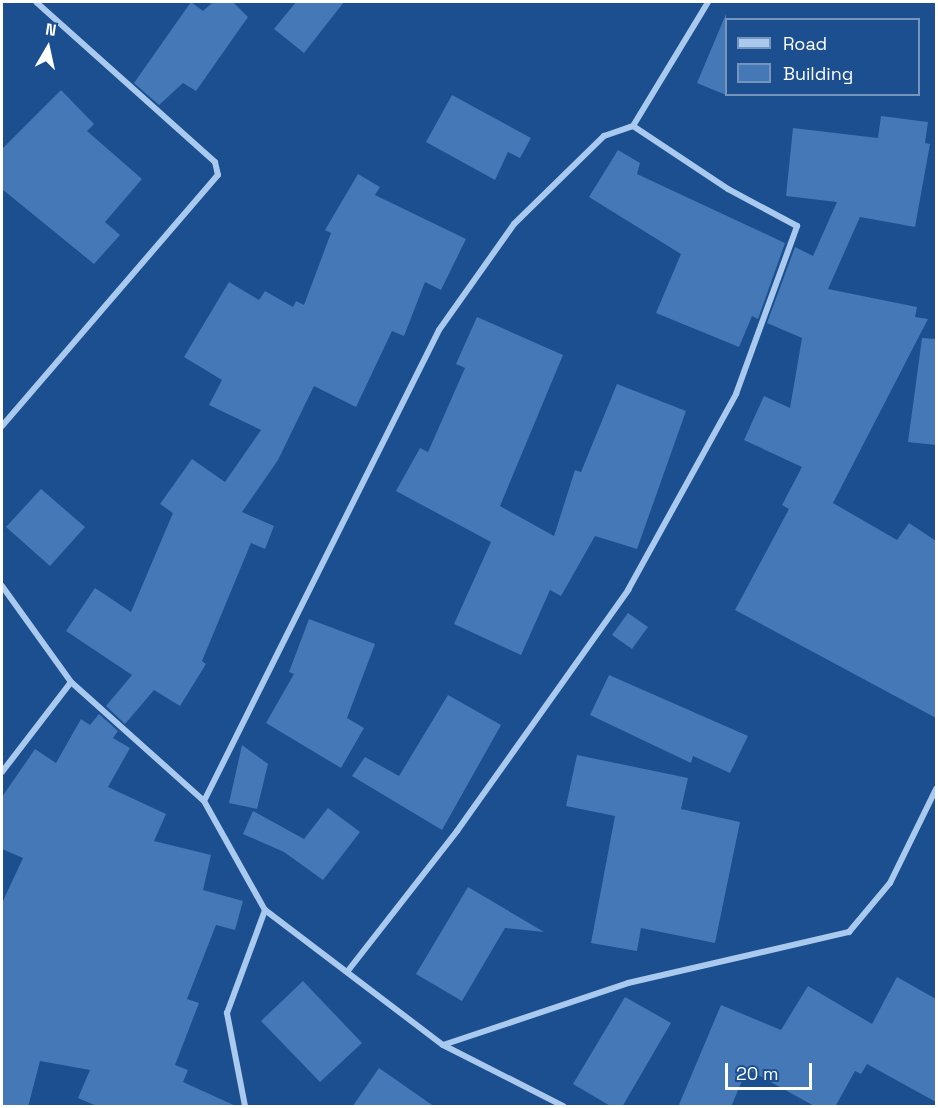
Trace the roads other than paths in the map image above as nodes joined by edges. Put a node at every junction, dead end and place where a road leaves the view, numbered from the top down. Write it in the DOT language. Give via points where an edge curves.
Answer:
graph roads {
  1 [pos="36,2"];
  2 [pos="708,2"];
  3 [pos="633,126"];
  4 [pos="2,426"];
  5 [pos="2,586"];
  6 [pos="71,682"];
  7 [pos="2,772"];
  8 [pos="936,789"];
  9 [pos="204,801"];
  10 [pos="265,910"];
  11 [pos="347,972"];
  12 [pos="443,1045"];
  13 [pos="244,1107"];
  14 [pos="563,1107"];
  1 -- 4 [label="street" via="215,162 218,175"];
  2 -- 3 [label="street"];
  3 -- 9 [label="street" via="604,136 514,224 439,330"];
  3 -- 11 [label="street" via="728,189 797,226 736,394 628,590 457,831"];
  5 -- 6 [label="street"];
  6 -- 7 [label="street"];
  6 -- 9 [label="street"];
  8 -- 12 [label="street" via="890,883 849,932 628,983"];
  9 -- 10 [label="street"];
  10 -- 11 [label="street"];
  10 -- 13 [label="street" via="227,1013"];
  11 -- 12 [label="street"];
  12 -- 14 [label="street"];
}
